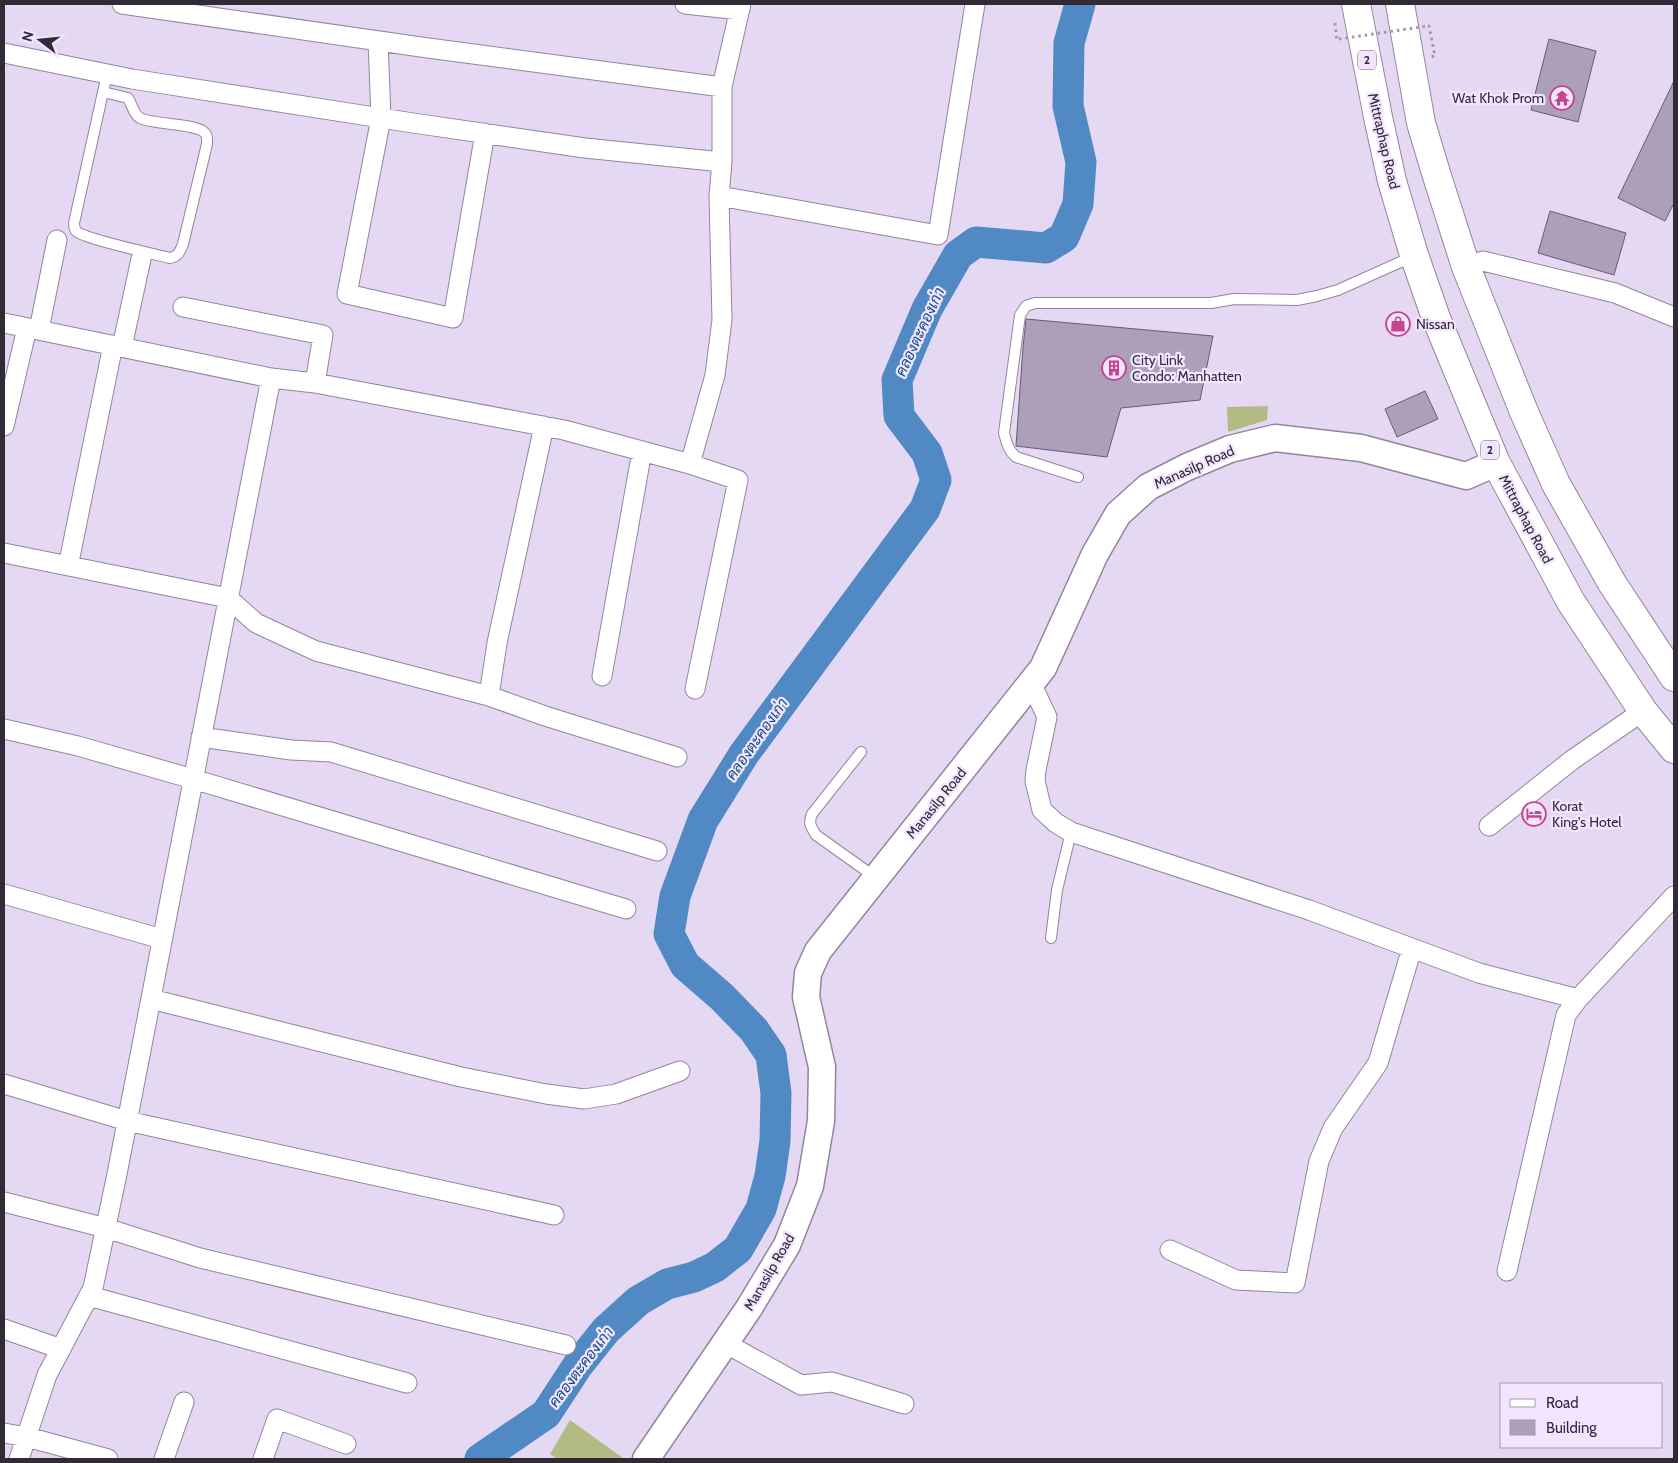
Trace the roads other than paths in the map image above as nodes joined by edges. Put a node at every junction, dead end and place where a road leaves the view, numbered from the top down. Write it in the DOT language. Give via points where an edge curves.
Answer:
graph roads {
  1 [pos="122,4"];
  2 [pos="685,4"];
  3 [pos="975,4"];
  4 [pos="1356,4"];
  5 [pos="1400,4"];
  6 [pos="740,7"];
  7 [pos="189,9"];
  8 [pos="378,41"];
  9 [pos="4,53"];
  10 [pos="105,83"];
  11 [pos="722,87"];
  12 [pos="381,118"];
  13 [pos="485,134"];
  14 [pos="722,162"];
  15 [pos="719,196"];
  16 [pos="57,240"];
  17 [pos="1414,255"];
  18 [pos="140,259"];
  19 [pos="1466,266"];
  20 [pos="183,306"];
  21 [pos="1674,317"];
  22 [pos="4,322"];
  23 [pos="33,329"];
  24 [pos="118,346"];
  25 [pos="271,378"];
  26 [pos="315,383"];
  27 [pos="4,426"];
  28 [pos="544,426"];
  29 [pos="642,451"];
  30 [pos="1496,463"];
  31 [pos="690,464"];
  32 [pos="1078,477"];
  33 [pos="4,553"];
  34 [pos="70,557"];
  35 [pos="228,598"];
  36 [pos="602,676"];
  37 [pos="1674,677"];
  38 [pos="1031,683"];
  39 [pos="695,689"];
  40 [pos="489,696"];
  41 [pos="1643,710"];
  42 [pos="4,729"];
  43 [pos="201,737"];
  44 [pos="1674,749"];
  45 [pos="861,752"];
  46 [pos="677,757"];
  47 [pos="193,779"];
  48 [pos="1490,826"];
  49 [pos="1071,832"];
  50 [pos="657,851"];
  51 [pos="876,877"];
  52 [pos="4,894"];
  53 [pos="1674,896"];
  54 [pos="626,909"];
  55 [pos="1051,938"];
  56 [pos="162,939"];
  57 [pos="1412,948"];
  58 [pos="1578,998"];
  59 [pos="151,999"];
  60 [pos="680,1071"];
  61 [pos="4,1084"];
  62 [pos="127,1121"];
  63 [pos="4,1202"];
  64 [pos="554,1215"];
  65 [pos="106,1228"];
  66 [pos="1170,1250"];
  67 [pos="1507,1271"];
  68 [pos="89,1296"];
  69 [pos="4,1329"];
  70 [pos="725,1343"];
  71 [pos="566,1345"];
  72 [pos="61,1349"];
  73 [pos="407,1382"];
  74 [pos="184,1402"];
  75 [pos="904,1404"];
  76 [pos="4,1433"];
  77 [pos="27,1437"];
  78 [pos="346,1444"];
  79 [pos="19,1459"];
  80 [pos="108,1459"];
  81 [pos="164,1459"];
  82 [pos="263,1459"];
  83 [pos="646,1459"];
  1 -- 7 [label="street"];
  2 -- 6 [label="street"];
  3 -- 15 [label="street" via="938,235"];
  4 -- 17 [label="highway, Mittraphap Road / 2" via="1392,181"];
  5 -- 19 [label="highway" via="1421,123"];
  6 -- 11 [label="street"];
  7 -- 8 [label="street"];
  8 -- 11 [label="street"];
  8 -- 12 [label="street"];
  9 -- 10 [label="street"];
  10 -- 10 [label="lane" via="128,98 141,119 189,127 206,135 207,144 183,244 180,254 175,257 95,238 74,228"];
  10 -- 12 [label="street"];
  11 -- 14 [label="street"];
  12 -- 13 [label="street"];
  12 -- 13 [label="street" via="347,294 452,318"];
  13 -- 14 [label="street"];
  14 -- 15 [label="street"];
  15 -- 31 [label="street" via="722,320 715,375"];
  16 -- 23 [label="street"];
  17 -- 30 [label="highway, Mittraphap Road / 2" via="1436,318"];
  17 -- 32 [label="lane" via="1338,290 1297,300 1035,303 1026,306 1020,315 1004,433 1007,444 1016,457"];
  18 -- 24 [label="street"];
  19 -- 21 [label="street" via="1483,261 1493,263 1615,293"];
  19 -- 37 [label="highway" via="1556,484 1612,583"];
  20 -- 26 [label="street" via="323,335"];
  22 -- 23 [label="street"];
  23 -- 24 [label="street"];
  23 -- 27 [label="street"];
  24 -- 25 [label="street"];
  24 -- 34 [label="street"];
  25 -- 26 [label="street"];
  25 -- 35 [label="street"];
  26 -- 28 [label="street"];
  28 -- 29 [label="street"];
  28 -- 40 [label="street"];
  29 -- 31 [label="street"];
  29 -- 36 [label="street"];
  30 -- 38 [label="street, Manasilp Road" via="1466,476 1361,448 1275,438 1230,449 1187,467 1148,487 1118,514 1094,554 1043,668"];
  30 -- 41 [label="highway, Mittraphap Road / 2" via="1571,602"];
  31 -- 39 [label="street" via="738,480"];
  33 -- 35 [label="street"];
  35 -- 40 [label="street" via="256,624 316,651"];
  35 -- 43 [label="street"];
  38 -- 49 [label="street" via="1047,717 1035,781 1042,810"];
  38 -- 51 [label="street, Manasilp Road"];
  40 -- 46 [label="street"];
  41 -- 44 [label="highway, Mittraphap Road / 2"];
  41 -- 48 [label="street" via="1572,760"];
  42 -- 47 [label="street"];
  43 -- 47 [label="street"];
  43 -- 50 [label="street" via="291,750 331,752"];
  45 -- 51 [label="lane" via="812,814 810,827"];
  47 -- 54 [label="street"];
  47 -- 56 [label="street"];
  49 -- 55 [label="lane" via="1057,890"];
  49 -- 57 [label="street" via="1309,910"];
  51 -- 70 [label="street, Manasilp Road" via="818,951 808,974 806,996 822,1067 821,1121 810,1186 787,1245"];
  52 -- 56 [label="street"];
  53 -- 58 [label="street"];
  56 -- 59 [label="street"];
  57 -- 58 [label="street" via="1479,972"];
  57 -- 66 [label="street" via="1378,1063 1333,1128 1319,1161 1295,1283 1236,1280"];
  58 -- 67 [label="street" via="1566,1015"];
  59 -- 60 [label="street" via="461,1077 546,1094 584,1099 616,1094"];
  59 -- 62 [label="street"];
  61 -- 62 [label="street"];
  62 -- 64 [label="street"];
  62 -- 65 [label="street"];
  63 -- 65 [label="street"];
  65 -- 68 [label="street"];
  65 -- 71 [label="street" via="200,1258"];
  68 -- 72 [label="street"];
  68 -- 73 [label="street"];
  69 -- 72 [label="street"];
  70 -- 75 [label="street" via="801,1385 832,1382"];
  70 -- 83 [label="street, Manasilp Road"];
  72 -- 77 [label="street" via="47,1375"];
  74 -- 81 [label="street"];
  76 -- 77 [label="street"];
  77 -- 79 [label="street"];
  77 -- 80 [label="street"];
  78 -- 82 [label="street" via="278,1419"];
}
